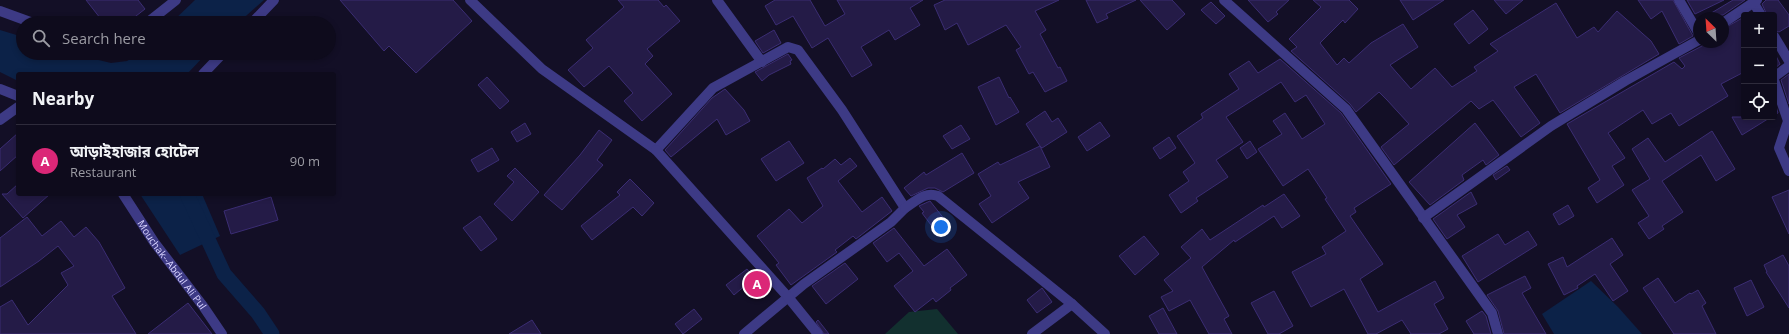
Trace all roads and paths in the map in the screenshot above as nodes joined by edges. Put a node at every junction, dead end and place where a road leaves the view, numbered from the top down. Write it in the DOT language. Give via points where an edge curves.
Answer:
graph roads {
  1 [pos="176,0"];
  2 [pos="274,0"];
  3 [pos="470,0"];
  4 [pos="717,0"];
  5 [pos="1224,0"];
  6 [pos="1679,0"];
  7 [pos="1755,1"];
  8 [pos="0,11"];
  9 [pos="1760,12"];
  10 [pos="156,16"];
  11 [pos="259,16"];
  12 [pos="16,17"];
  13 [pos="1729,19"];
  14 [pos="1693,24"];
  15 [pos="1777,41"];
  16 [pos="1693,43"];
  17 [pos="216,60"];
  18 [pos="1789,61"];
  19 [pos="762,62"];
  20 [pos="1789,66"];
  21 [pos="205,72"];
  22 [pos="1777,75"];
  23 [pos="1775,84"];
  24 [pos="0,90"];
  25 [pos="16,95"];
  26 [pos="16,108"];
  27 [pos="0,120"];
  28 [pos="656,150"];
  29 [pos="1789,171"];
  30 [pos="124,196"];
  31 [pos="905,208"];
  32 [pos="1423,218"];
  33 [pos="788,297"];
  34 [pos="1072,304"];
  35 [pos="222,334"];
  36 [pos="744,334"];
  37 [pos="818,334"];
  38 [pos="1032,334"];
  39 [pos="1105,334"];
  40 [pos="1498,334"];
  1 -- 10 [label="street"];
  2 -- 11 [label="street"];
  3 -- 28 [label="street" via="542,69"];
  4 -- 19 [label="street"];
  5 -- 32 [label="street" via="1346,109"];
  6 -- 14 [label="street"];
  7 -- 9 [label="street"];
  7 -- 13 [label="street"];
  8 -- 12 [label="street"];
  15 -- 18 [label="street"];
  16 -- 32 [label="street" via="1551,126"];
  17 -- 21 [label="street"];
  19 -- 28 [label="street" via="712,88"];
  19 -- 31 [label="street" via="788,47 798,50 842,110"];
  20 -- 22 [label="street"];
  23 -- 29 [label="street" via="1788,121 1779,148"];
  24 -- 25 [label="street"];
  26 -- 27 [label="street"];
  28 -- 33 [label="street"];
  30 -- 35 [label="street, Mouchak--Abdul Ali Pul" via="154,242"];
  31 -- 33 [label="street" via="891,222"];
  31 -- 34 [label="street" via="925,195 931,193 938,196"];
  32 -- 40 [label="street" via="1492,314"];
  33 -- 36 [label="street"];
  33 -- 37 [label="street"];
  34 -- 38 [label="street"];
  34 -- 39 [label="street"];
}
